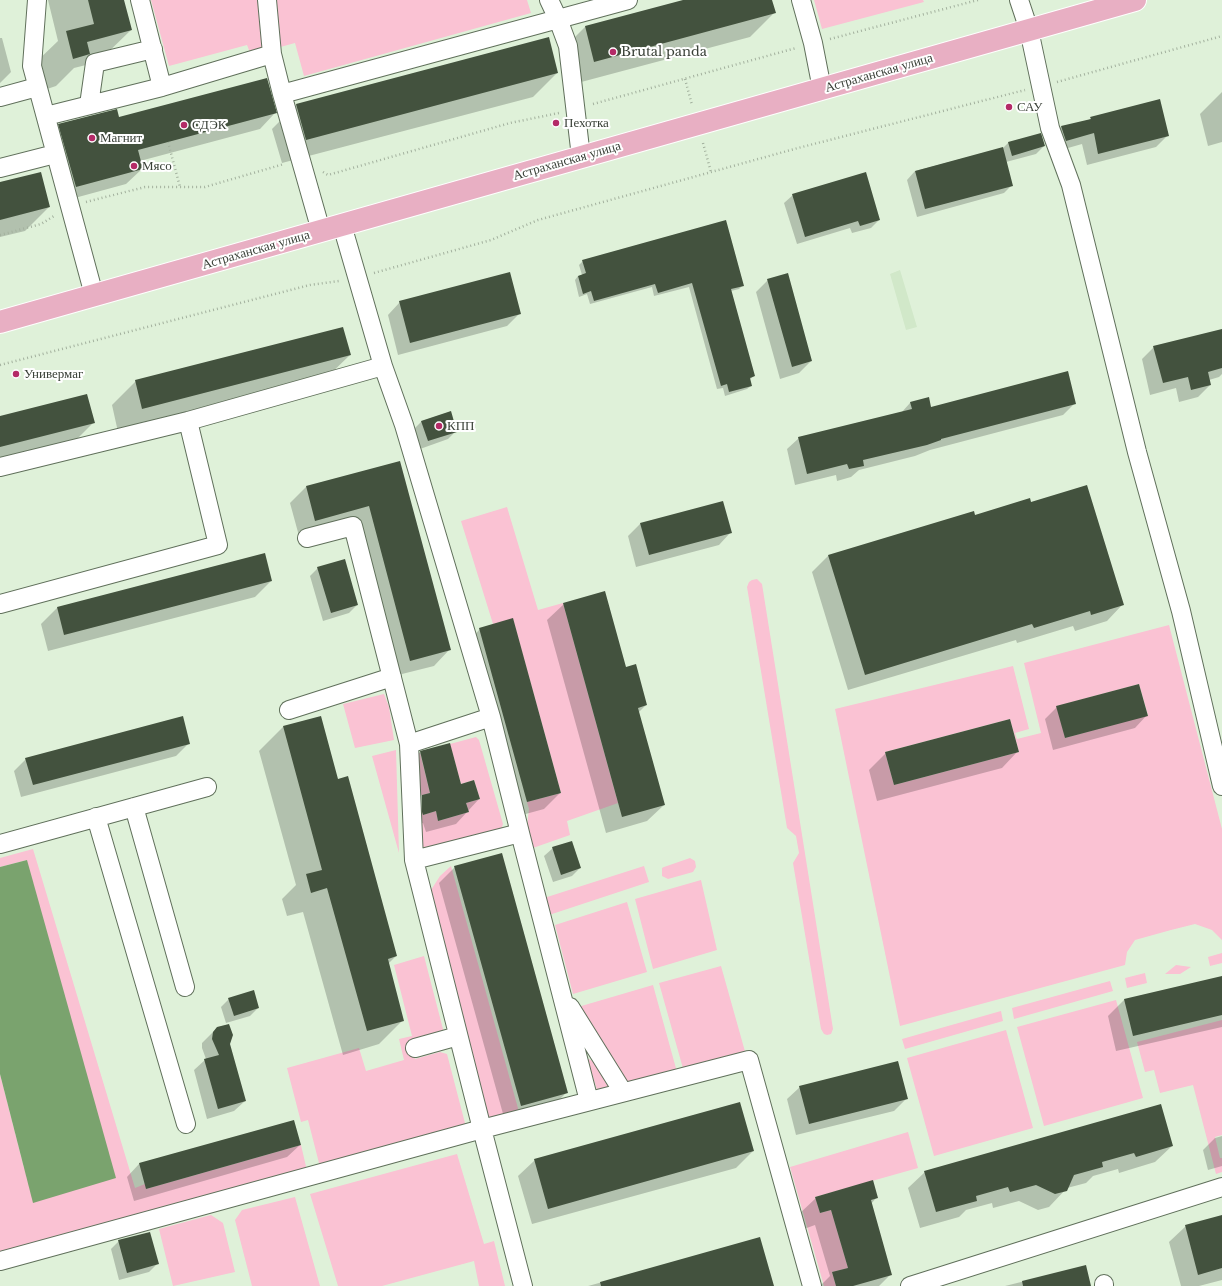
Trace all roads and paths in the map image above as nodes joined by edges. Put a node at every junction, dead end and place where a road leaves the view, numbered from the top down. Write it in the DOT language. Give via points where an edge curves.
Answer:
graph roads {
  1 [pos="37,0"];
  2 [pos="140,0"];
  3 [pos="267,0"];
  4 [pos="549,0"];
  5 [pos="628,0"];
  6 [pos="801,0"];
  7 [pos="978,0"];
  8 [pos="1019,0"];
  9 [pos="1135,0"];
  10 [pos="558,19"];
  11 [pos="1029,30"];
  12 [pos="1222,36"];
  13 [pos="813,43"];
  14 [pos="153,49"];
  15 [pos="272,54"];
  16 [pos="1042,86"];
  17 [pos="37,87"];
  18 [pos="162,87"];
  19 [pos="822,89"];
  20 [pos="282,94"];
  21 [pos="0,97"];
  22 [pos="89,105"];
  23 [pos="575,109"];
  24 [pos="46,116"];
  25 [pos="168,142"];
  26 [pos="55,154"];
  27 [pos="581,157"];
  28 [pos="301,159"];
  29 [pos="0,168"];
  30 [pos="180,187"];
  31 [pos="70,207"];
  32 [pos="342,225"];
  33 [pos="321,231"];
  34 [pos="0,235"];
  35 [pos="357,278"];
  36 [pos="94,296"];
  37 [pos="0,322"];
  38 [pos="0,365"];
  39 [pos="383,366"];
  40 [pos="188,421"];
  41 [pos="0,467"];
  42 [pos="307,538"];
  43 [pos="0,604"];
  44 [pos="392,677"];
  45 [pos="289,710"];
  46 [pos="491,716"];
  47 [pos="410,744"];
  48 [pos="207,786"];
  49 [pos="1222,786"];
  50 [pos="134,807"];
  51 [pos="96,817"];
  52 [pos="520,832"];
  53 [pos="0,844"];
  54 [pos="414,860"];
  55 [pos="185,987"];
  56 [pos="561,993"];
  57 [pos="458,1036"];
  58 [pos="415,1048"];
  59 [pos="623,1092"];
  60 [pos="589,1101"];
  61 [pos="186,1124"];
  62 [pos="482,1129"];
  63 [pos="1222,1187"];
  64 [pos="0,1261"];
  65 [pos="523,1286"];
  66 [pos="812,1286"];
  67 [pos="910,1286"];
  1 -- 17 [label="lane" via="32,66"];
  2 -- 14 [label="lane"];
  3 -- 15 [label="lane"];
  4 -- 10 [label="lane"];
  5 -- 10 [label="lane"];
  6 -- 13 [label="lane"];
  7 -- 13 [label="path"];
  8 -- 11 [label="lane"];
  9 -- 11 [label="main road, Астраханская улица"];
  10 -- 20 [label="lane"];
  10 -- 23 [label="lane" via="568,46"];
  11 -- 16 [label="lane"];
  11 -- 19 [label="main road, Астраханская улица"];
  12 -- 16 [label="path"];
  13 -- 19 [label="lane"];
  13 -- 23 [label="path"];
  14 -- 18 [label="lane"];
  14 -- 22 [label="lane" via="95,63"];
  15 -- 18 [label="lane"];
  15 -- 20 [label="lane"];
  16 -- 35 [label="path" via="798,148 538,220 491,240"];
  16 -- 49 [label="lane" via="1050,128 1071,185 1137,452 1181,611"];
  17 -- 21 [label="lane"];
  17 -- 24 [label="lane"];
  18 -- 22 [label="lane"];
  19 -- 27 [label="main road, Астраханская улица"];
  20 -- 28 [label="lane"];
  22 -- 24 [label="lane"];
  23 -- 27 [label="lane"];
  23 -- 28 [label="path" via="510,123 328,175"];
  24 -- 26 [label="lane"];
  25 -- 30 [label="path"];
  26 -- 29 [label="lane"];
  26 -- 31 [label="lane"];
  27 -- 32 [label="main road, Астраханская улица"];
  28 -- 30 [label="path" via="205,187"];
  28 -- 33 [label="lane"];
  30 -- 31 [label="path" via="145,187"];
  31 -- 34 [label="path" via="41,224"];
  31 -- 36 [label="lane"];
  32 -- 33 [label="main road, Астраханская улица"];
  32 -- 35 [label="lane"];
  33 -- 36 [label="main road, Астраханская улица"];
  35 -- 38 [label="path" via="310,285"];
  35 -- 39 [label="lane"];
  36 -- 37 [label="main road, Астраханская улица"];
  39 -- 40 [label="lane"];
  39 -- 46 [label="lane" via="404,425"];
  40 -- 41 [label="lane"];
  40 -- 43 [label="lane" via="218,546"];
  42 -- 44 [label="lane" via="353,526"];
  44 -- 45 [label="lane"];
  44 -- 47 [label="lane"];
  46 -- 47 [label="lane"];
  46 -- 52 [label="lane"];
  47 -- 54 [label="lane"];
  48 -- 50 [label="lane"];
  50 -- 51 [label="lane"];
  50 -- 55 [label="lane"];
  51 -- 53 [label="lane"];
  51 -- 61 [label="lane"];
  52 -- 54 [label="lane"];
  52 -- 56 [label="lane"];
  54 -- 57 [label="lane"];
  56 -- 59 [label="lane"];
  56 -- 60 [label="lane"];
  57 -- 58 [label="lane"];
  57 -- 62 [label="lane"];
  59 -- 60 [label="lane"];
  59 -- 66 [label="lane" via="749,1060"];
  60 -- 62 [label="lane"];
  62 -- 64 [label="lane"];
  62 -- 65 [label="lane"];
  63 -- 67 [label="lane"];
}
